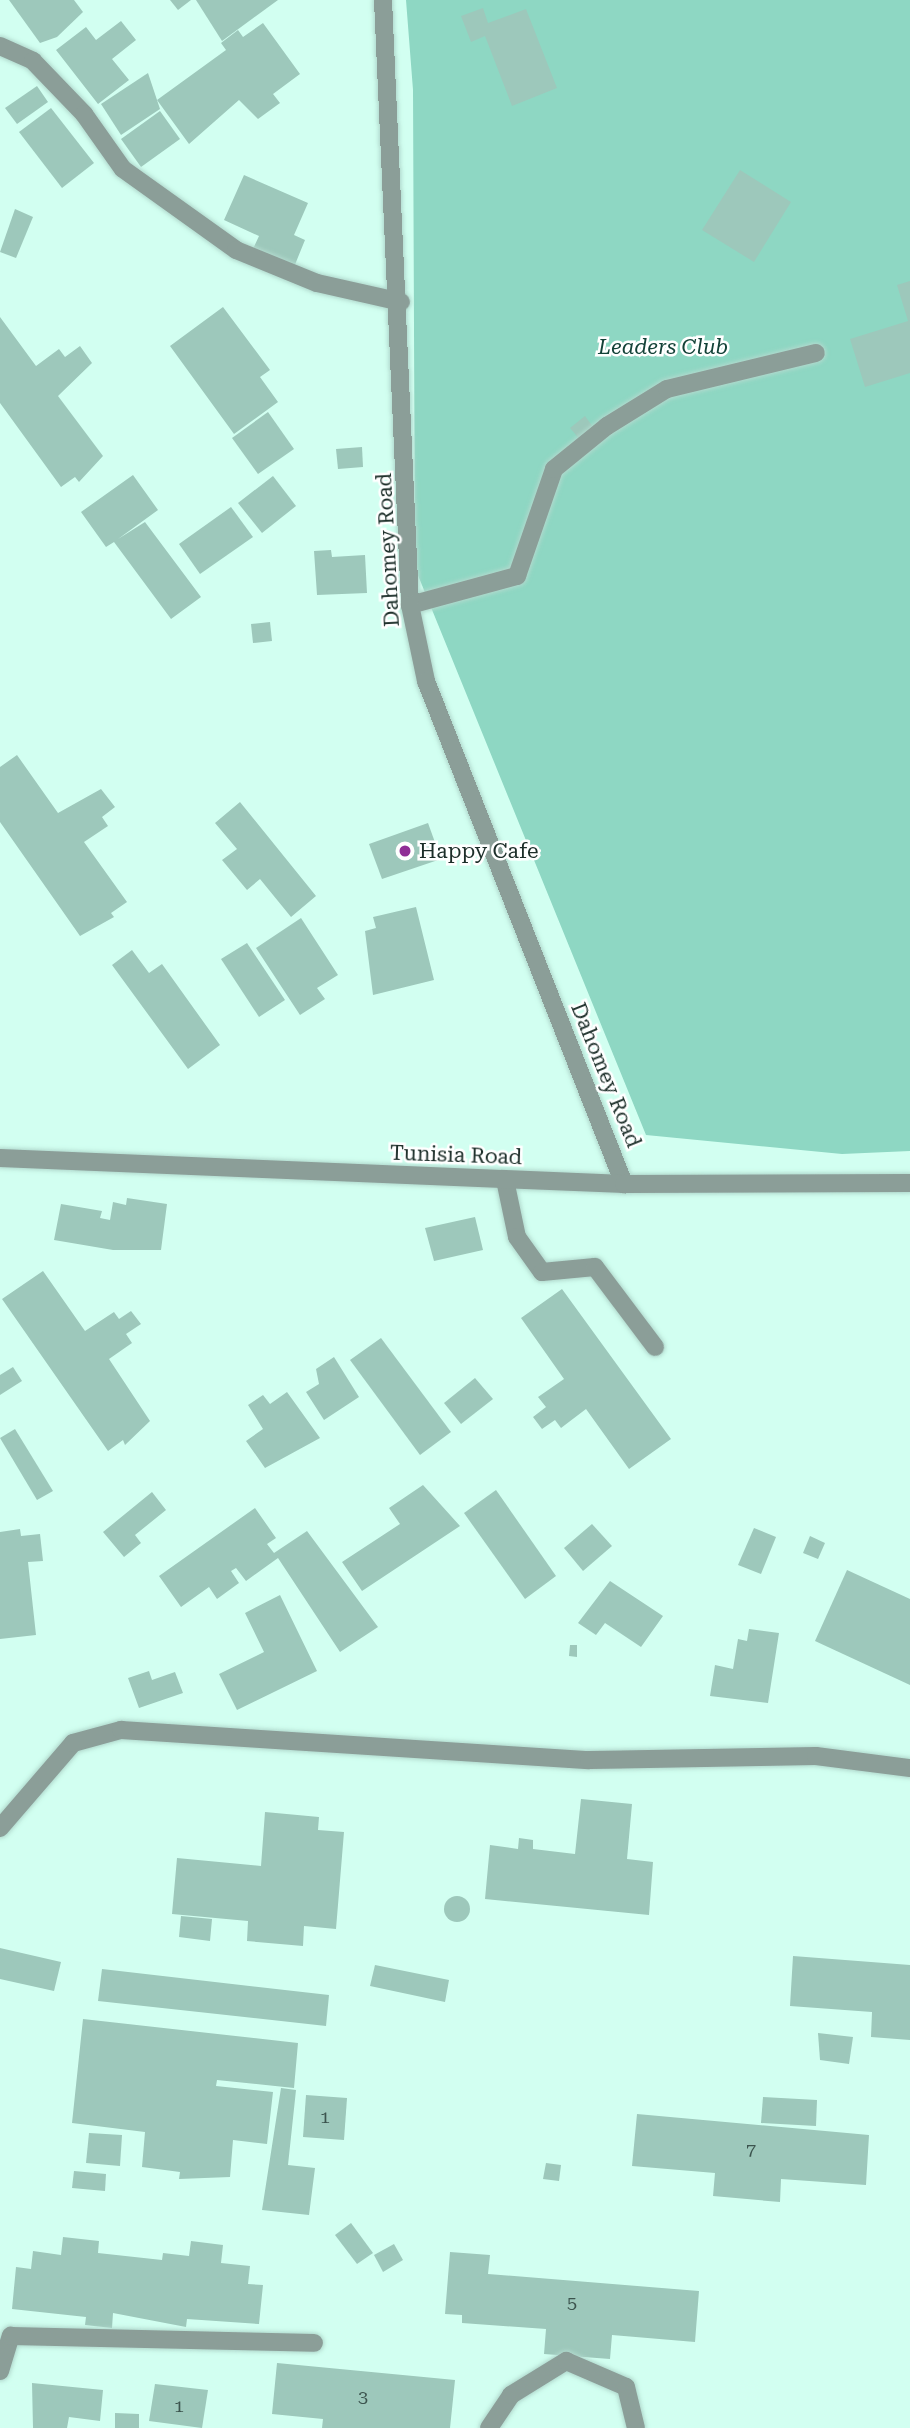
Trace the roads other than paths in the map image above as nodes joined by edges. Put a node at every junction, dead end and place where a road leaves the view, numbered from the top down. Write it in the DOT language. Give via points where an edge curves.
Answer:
graph roads {
  1 [pos="383,0"];
  2 [pos="0,46"];
  3 [pos="401,302"];
  4 [pos="816,353"];
  5 [pos="410,605"];
  6 [pos="0,1158"];
  7 [pos="505,1180"];
  8 [pos="910,1183"];
  9 [pos="624,1184"];
  10 [pos="655,1348"];
  11 [pos="910,1768"];
  12 [pos="0,1828"];
  13 [pos="314,2343"];
  14 [pos="0,2371"];
  15 [pos="489,2428"];
  16 [pos="636,2428"];
  1 -- 3 [label="street, Dahomey Road"];
  2 -- 3 [label="street" via="33,61 84,114 123,169 236,250 317,283"];
  3 -- 5 [label="street, Dahomey Road"];
  4 -- 5 [label="street" via="667,389 607,426 554,469 517,576"];
  5 -- 9 [label="street, Dahomey Road" via="426,681"];
  6 -- 7 [label="street, Tunisia Road"];
  7 -- 9 [label="street, Tunisia Road"];
  7 -- 10 [label="street" via="517,1237 542,1272 595,1267"];
  8 -- 9 [label="street, Tunisia Road"];
  11 -- 12 [label="street" via="816,1756 589,1760 121,1730 97,1733 64,1751"];
  13 -- 14 [label="street" via="11,2336"];
  15 -- 16 [label="street" via="511,2395 566,2361 626,2387"];
}
